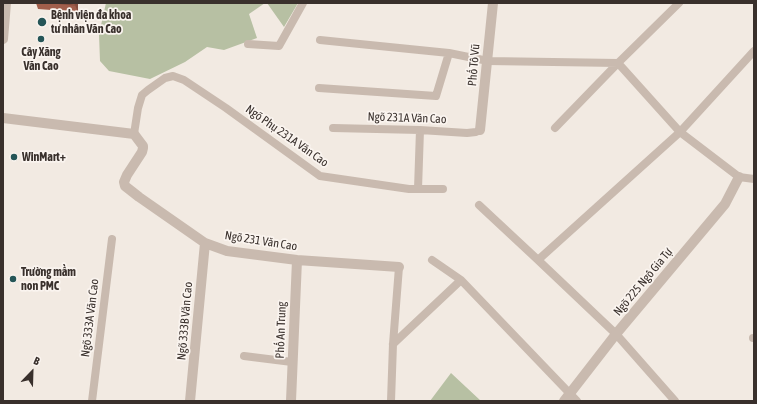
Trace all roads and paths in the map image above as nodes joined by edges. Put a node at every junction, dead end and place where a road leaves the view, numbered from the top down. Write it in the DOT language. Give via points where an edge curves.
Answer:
graph roads {
  1 [pos="6,3"];
  2 [pos="303,3"];
  3 [pos="493,3"];
  4 [pos="679,3"];
  5 [pos="3,40"];
  6 [pos="320,40"];
  7 [pos="248,44"];
  8 [pos="754,51"];
  9 [pos="449,54"];
  10 [pos="488,61"];
  11 [pos="618,62"];
  12 [pos="320,88"];
  13 [pos="3,118"];
  14 [pos="333,128"];
  15 [pos="555,128"];
  16 [pos="420,130"];
  17 [pos="480,130"];
  18 [pos="680,132"];
  19 [pos="134,134"];
  20 [pos="739,177"];
  21 [pos="754,179"];
  22 [pos="418,189"];
  23 [pos="443,189"];
  24 [pos="479,205"];
  25 [pos="112,239"];
  26 [pos="205,243"];
  27 [pos="297,260"];
  28 [pos="432,260"];
  29 [pos="538,260"];
  30 [pos="399,267"];
  31 [pos="461,280"];
  32 [pos="616,334"];
  33 [pos="393,344"];
  34 [pos="244,356"];
  35 [pos="292,362"];
  36 [pos="567,397"];
  37 [pos="92,401"];
  38 [pos="190,401"];
  39 [pos="290,401"];
  40 [pos="391,401"];
  41 [pos="577,401"];
  42 [pos="675,401"];
  1 -- 5 [label="street"];
  2 -- 7 [label="lane" via="279,46"];
  3 -- 10 [label="street, Phố Tô Vũ"];
  4 -- 11 [label="lane"];
  6 -- 9 [label="lane"];
  8 -- 18 [label="lane"];
  9 -- 10 [label="lane"];
  9 -- 12 [label="lane" via="436,96"];
  10 -- 11 [label="lane"];
  10 -- 17 [label="street, Phố Tô Vũ"];
  11 -- 15 [label="lane"];
  11 -- 18 [label="lane"];
  13 -- 19 [label="street"];
  14 -- 16 [label="lane, Ngõ 231A Văn Cao"];
  16 -- 17 [label="lane, Ngõ 231A Văn Cao" via="467,133"];
  16 -- 22 [label="lane"];
  18 -- 20 [label="lane"];
  18 -- 29 [label="lane"];
  19 -- 22 [label="lane, Ngõ Phụ 231A Văn Cao" via="142,96 171,76 184,80 226,108 320,176"];
  19 -- 26 [label="street, Ngõ 231 Văn Cao" via="143,148 127,175 125,186"];
  20 -- 21 [label="lane"];
  20 -- 32 [label="street, Ngõ 225 Ngô Gia Tự" via="725,204"];
  22 -- 23 [label="lane, Ngõ Phụ 231A Văn Cao"];
  24 -- 29 [label="lane"];
  25 -- 37 [label="lane, Ngõ 333A Văn Cao"];
  26 -- 27 [label="street, Ngõ 231 Văn Cao" via="227,251"];
  26 -- 38 [label="street, Ngõ 333B Văn Cao"];
  27 -- 30 [label="street, Ngõ 231 Văn Cao"];
  27 -- 35 [label="street, Phố An Trung"];
  28 -- 31 [label="lane"];
  29 -- 32 [label="lane"];
  30 -- 33 [label="lane"];
  31 -- 33 [label="lane"];
  31 -- 36 [label="lane"];
  32 -- 36 [label="street, Ngõ 225 Ngô Gia Tự"];
  32 -- 42 [label="lane"];
  33 -- 40 [label="lane"];
  34 -- 35 [label="lane"];
  35 -- 39 [label="street, Phố An Trung"];
  36 -- 41 [label="lane"];
}
